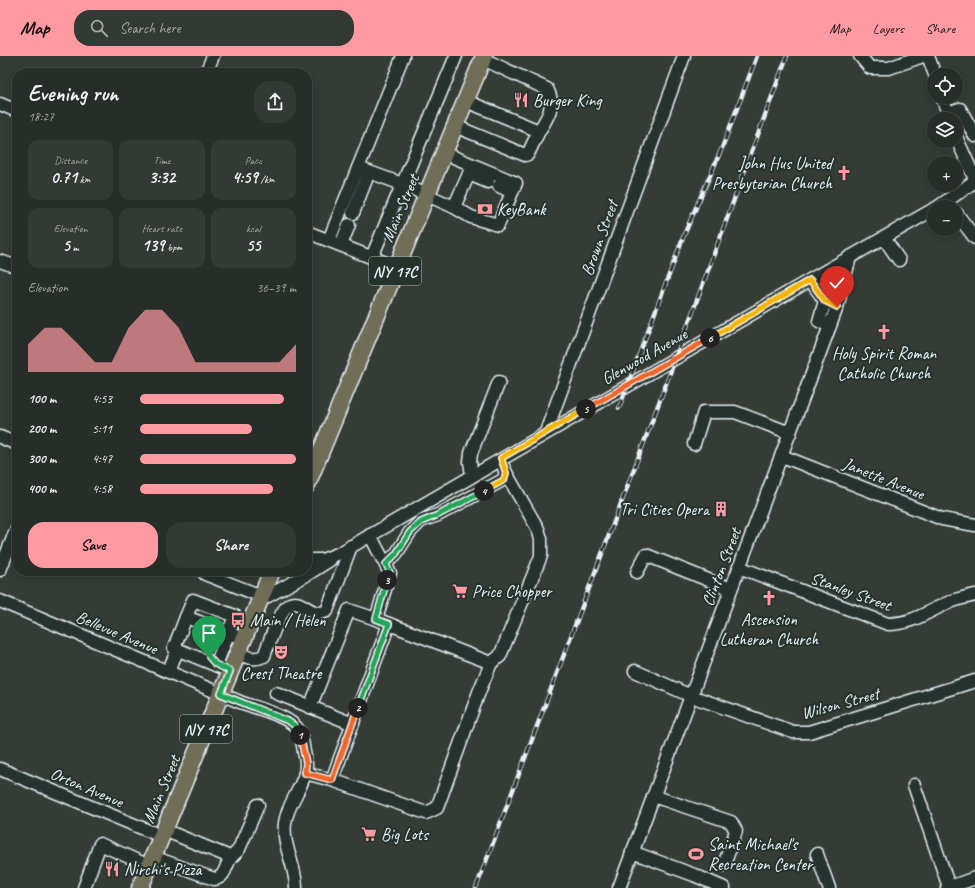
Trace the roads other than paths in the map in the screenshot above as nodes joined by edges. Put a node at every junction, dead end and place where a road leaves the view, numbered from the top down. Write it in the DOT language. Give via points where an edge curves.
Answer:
graph roads {
  1 [pos="213,56"];
  2 [pos="403,56"];
  3 [pos="456,56"];
  4 [pos="684,56"];
  5 [pos="860,56"];
  6 [pos="923,56"];
  7 [pos="928,56"];
  8 [pos="483,58"];
  9 [pos="208,68"];
  10 [pos="932,68"];
  11 [pos="466,101"];
  12 [pos="0,104"];
  13 [pos="12,109"];
  14 [pos="963,114"];
  15 [pos="455,126"];
  16 [pos="539,131"];
  17 [pos="975,136"];
  18 [pos="963,143"];
  19 [pos="975,144"];
  20 [pos="961,148"];
  21 [pos="444,153"];
  22 [pos="471,169"];
  23 [pos="364,170"];
  24 [pos="975,180"];
  25 [pos="402,184"];
  26 [pos="512,192"];
  27 [pos="426,196"];
  28 [pos="951,200"];
  29 [pos="454,207"];
  30 [pos="353,213"];
  31 [pos="927,213"];
  32 [pos="963,222"];
  33 [pos="349,225"];
  34 [pos="312,234"];
  35 [pos="884,238"];
  36 [pos="975,238"];
  37 [pos="329,240"];
  38 [pos="341,245"];
  39 [pos="850,256"];
  40 [pos="372,257"];
  41 [pos="0,260"];
  42 [pos="899,260"];
  43 [pos="12,266"];
  44 [pos="396,267"];
  45 [pos="810,280"];
  46 [pos="825,301"];
  47 [pos="837,307"];
  48 [pos="830,326"];
  49 [pos="499,382"];
  50 [pos="546,432"];
  51 [pos="790,433"];
  52 [pos="0,437"];
  53 [pos="12,442"];
  54 [pos="694,444"];
  55 [pos="782,456"];
  56 [pos="501,458"];
  57 [pos="312,468"];
  58 [pos="506,473"];
  59 [pos="472,475"];
  60 [pos="975,525"];
  61 [pos="370,535"];
  62 [pos="12,540"];
  63 [pos="350,546"];
  64 [pos="340,553"];
  65 [pos="312,560"];
  66 [pos="386,564"];
  67 [pos="739,567"];
  68 [pos="0,570"];
  69 [pos="312,572"];
  70 [pos="637,572"];
  71 [pos="209,576"];
  72 [pos="270,576"];
  73 [pos="304,576"];
  74 [pos="731,589"];
  75 [pos="975,595"];
  76 [pos="260,599"];
  77 [pos="0,601"];
  78 [pos="188,618"];
  79 [pos="376,619"];
  80 [pos="389,624"];
  81 [pos="228,633"];
  82 [pos="241,646"];
  83 [pos="178,650"];
  84 [pos="491,662"];
  85 [pos="220,667"];
  86 [pos="635,671"];
  87 [pos="168,672"];
  88 [pos="975,681"];
  89 [pos="276,693"];
  90 [pos="221,694"];
  91 [pos="691,696"];
  92 [pos="310,707"];
  93 [pos="352,724"];
  94 [pos="0,769"];
  95 [pos="305,773"];
  96 [pos="332,780"];
  97 [pos="914,785"];
  98 [pos="654,796"];
  99 [pos="258,805"];
  100 [pos="163,833"];
  101 [pos="632,852"];
  102 [pos="817,854"];
  103 [pos="230,857"];
  104 [pos="151,861"];
  105 [pos="724,865"];
  106 [pos="975,878"];
  107 [pos="84,888"];
  108 [pos="140,888"];
  109 [pos="296,888"];
  110 [pos="619,888"];
  111 [pos="724,888"];
  112 [pos="829,888"];
  113 [pos="948,888"];
  1 -- 9 [label="street"];
  2 -- 23 [label="street"];
  3 -- 25 [label="street"];
  4 -- 50 [label="street, Brown Street"];
  5 -- 6 [label="street" via="870,68 889,68"];
  7 -- 10 [label="street"];
  8 -- 11 [label="main road, Main Street / NY 17C"];
  8 -- 16 [label="street" via="547,89 552,103"];
  11 -- 15 [label="main road, Main Street / NY 17C"];
  11 -- 16 [label="street"];
  12 -- 13 [label="street"];
  14 -- 17 [label="street"];
  15 -- 16 [label="street" via="524,155 528,154"];
  15 -- 21 [label="main road, Main Street / NY 17C"];
  18 -- 19 [label="street"];
  20 -- 24 [label="street"];
  21 -- 22 [label="street"];
  21 -- 27 [label="main road, Main Street / NY 17C"];
  22 -- 26 [label="street" via="493,184"];
  22 -- 26 [label="street" via="516,183"];
  22 -- 29 [label="street"];
  23 -- 25 [label="street"];
  23 -- 30 [label="street"];
  23 -- 37 [label="street"];
  24 -- 28 [label="street"];
  25 -- 27 [label="street"];
  25 -- 40 [label="street"];
  26 -- 29 [label="street" via="498,225 471,217"];
  27 -- 29 [label="street"];
  27 -- 44 [label="main road, Main Street / NY 17C"];
  31 -- 35 [label="street, Glenwood Avenue"];
  32 -- 36 [label="street"];
  33 -- 38 [label="street"];
  34 -- 37 [label="street"];
  35 -- 39 [label="street, Glenwood Avenue"];
  35 -- 42 [label="street"];
  37 -- 38 [label="street"];
  38 -- 40 [label="street"];
  39 -- 45 [label="street, Glenwood Avenue"];
  39 -- 47 [label="street, Clinton Street"];
  40 -- 44 [label="street"];
  41 -- 43 [label="street"];
  44 -- 57 [label="main road, Main Street / NY 17C"];
  45 -- 46 [label="street"];
  45 -- 50 [label="street, Glenwood Avenue"];
  46 -- 47 [label="street"];
  46 -- 48 [label="street" via="818,321"];
  47 -- 48 [label="street, Clinton Street"];
  48 -- 51 [label="street, Clinton Street"];
  49 -- 59 [label="street" via="471,453"];
  50 -- 56 [label="street, Glenwood Avenue"];
  51 -- 54 [label="street" via="735,412 704,412"];
  51 -- 55 [label="street, Clinton Street"];
  52 -- 53 [label="street"];
  55 -- 60 [label="street, Janette Avenue" via="942,519"];
  55 -- 67 [label="street, Clinton Street"];
  56 -- 58 [label="street"];
  56 -- 59 [label="street, Glenwood Avenue"];
  58 -- 66 [label="street" via="504,480 496,485 421,522 410,532"];
  58 -- 84 [label="street" via="538,528 541,556 500,656"];
  59 -- 61 [label="street, Glenwood Avenue"];
  61 -- 63 [label="street, Glenwood Avenue"];
  61 -- 66 [label="street"];
  62 -- 68 [label="street"];
  63 -- 64 [label="street, Glenwood Avenue"];
  63 -- 82 [label="street" via="327,611 317,614 296,603 290,603 279,619 264,656 253,659"];
  64 -- 65 [label="street, Glenwood Avenue" via="322,560"];
  64 -- 69 [label="street"];
  66 -- 79 [label="street" via="390,573"];
  67 -- 74 [label="street, Clinton Street"];
  67 -- 75 [label="street, Stanley Street" via="888,624 912,621 953,601"];
  70 -- 74 [label="street" via="646,555"];
  71 -- 76 [label="street"];
  72 -- 76 [label="main road, Main Street / NY 17C"];
  73 -- 76 [label="street"];
  74 -- 91 [label="street, Clinton Street"];
  76 -- 82 [label="main road, Main Street / NY 17C"];
  77 -- 87 [label="street, Bellevue Avenue"];
  78 -- 81 [label="street"];
  78 -- 81 [label="street" via="193,600 235,616"];
  78 -- 83 [label="street" via="174,648"];
  78 -- 85 [label="street" via="180,641 181,646 209,657"];
  79 -- 80 [label="street"];
  79 -- 92 [label="street" via="349,610"];
  80 -- 84 [label="street"];
  80 -- 93 [label="street"];
  81 -- 82 [label="street"];
  81 -- 85 [label="street"];
  82 -- 85 [label="main road, Main Street / NY 17C"];
  83 -- 85 [label="street"];
  83 -- 87 [label="street"];
  84 -- 96 [label="street" via="437,808 426,813"];
  85 -- 90 [label="main road, Main Street / NY 17C"];
  86 -- 91 [label="street, Wilson Street"];
  87 -- 90 [label="street, Bellevue Avenue"];
  88 -- 91 [label="street, Wilson Street" via="810,732 793,732"];
  89 -- 92 [label="street"];
  90 -- 95 [label="street, Bellevue Avenue" via="294,725 303,747"];
  90 -- 100 [label="main road, Main Street / NY 17C"];
  91 -- 98 [label="street, Clinton Street"];
  92 -- 93 [label="street"];
  93 -- 96 [label="street"];
  94 -- 100 [label="street, Orton Avenue"];
  95 -- 96 [label="street"];
  95 -- 109 [label="street" via="285,821 284,836 292,859"];
  97 -- 113 [label="street"];
  98 -- 101 [label="street, Clinton Street"];
  98 -- 105 [label="street" via="731,822 736,831"];
  99 -- 103 [label="street" via="239,849"];
  100 -- 103 [label="street, Orton Avenue"];
  100 -- 104 [label="main road, Main Street / NY 17C"];
  101 -- 110 [label="street, Clinton Street"];
  101 -- 111 [label="street"];
  102 -- 112 [label="street"];
  103 -- 104 [label="street" via="219,879"];
  104 -- 107 [label="street" via="100,844"];
  104 -- 108 [label="main road, Main Street / NY 17C"];
  106 -- 113 [label="street"];
}
